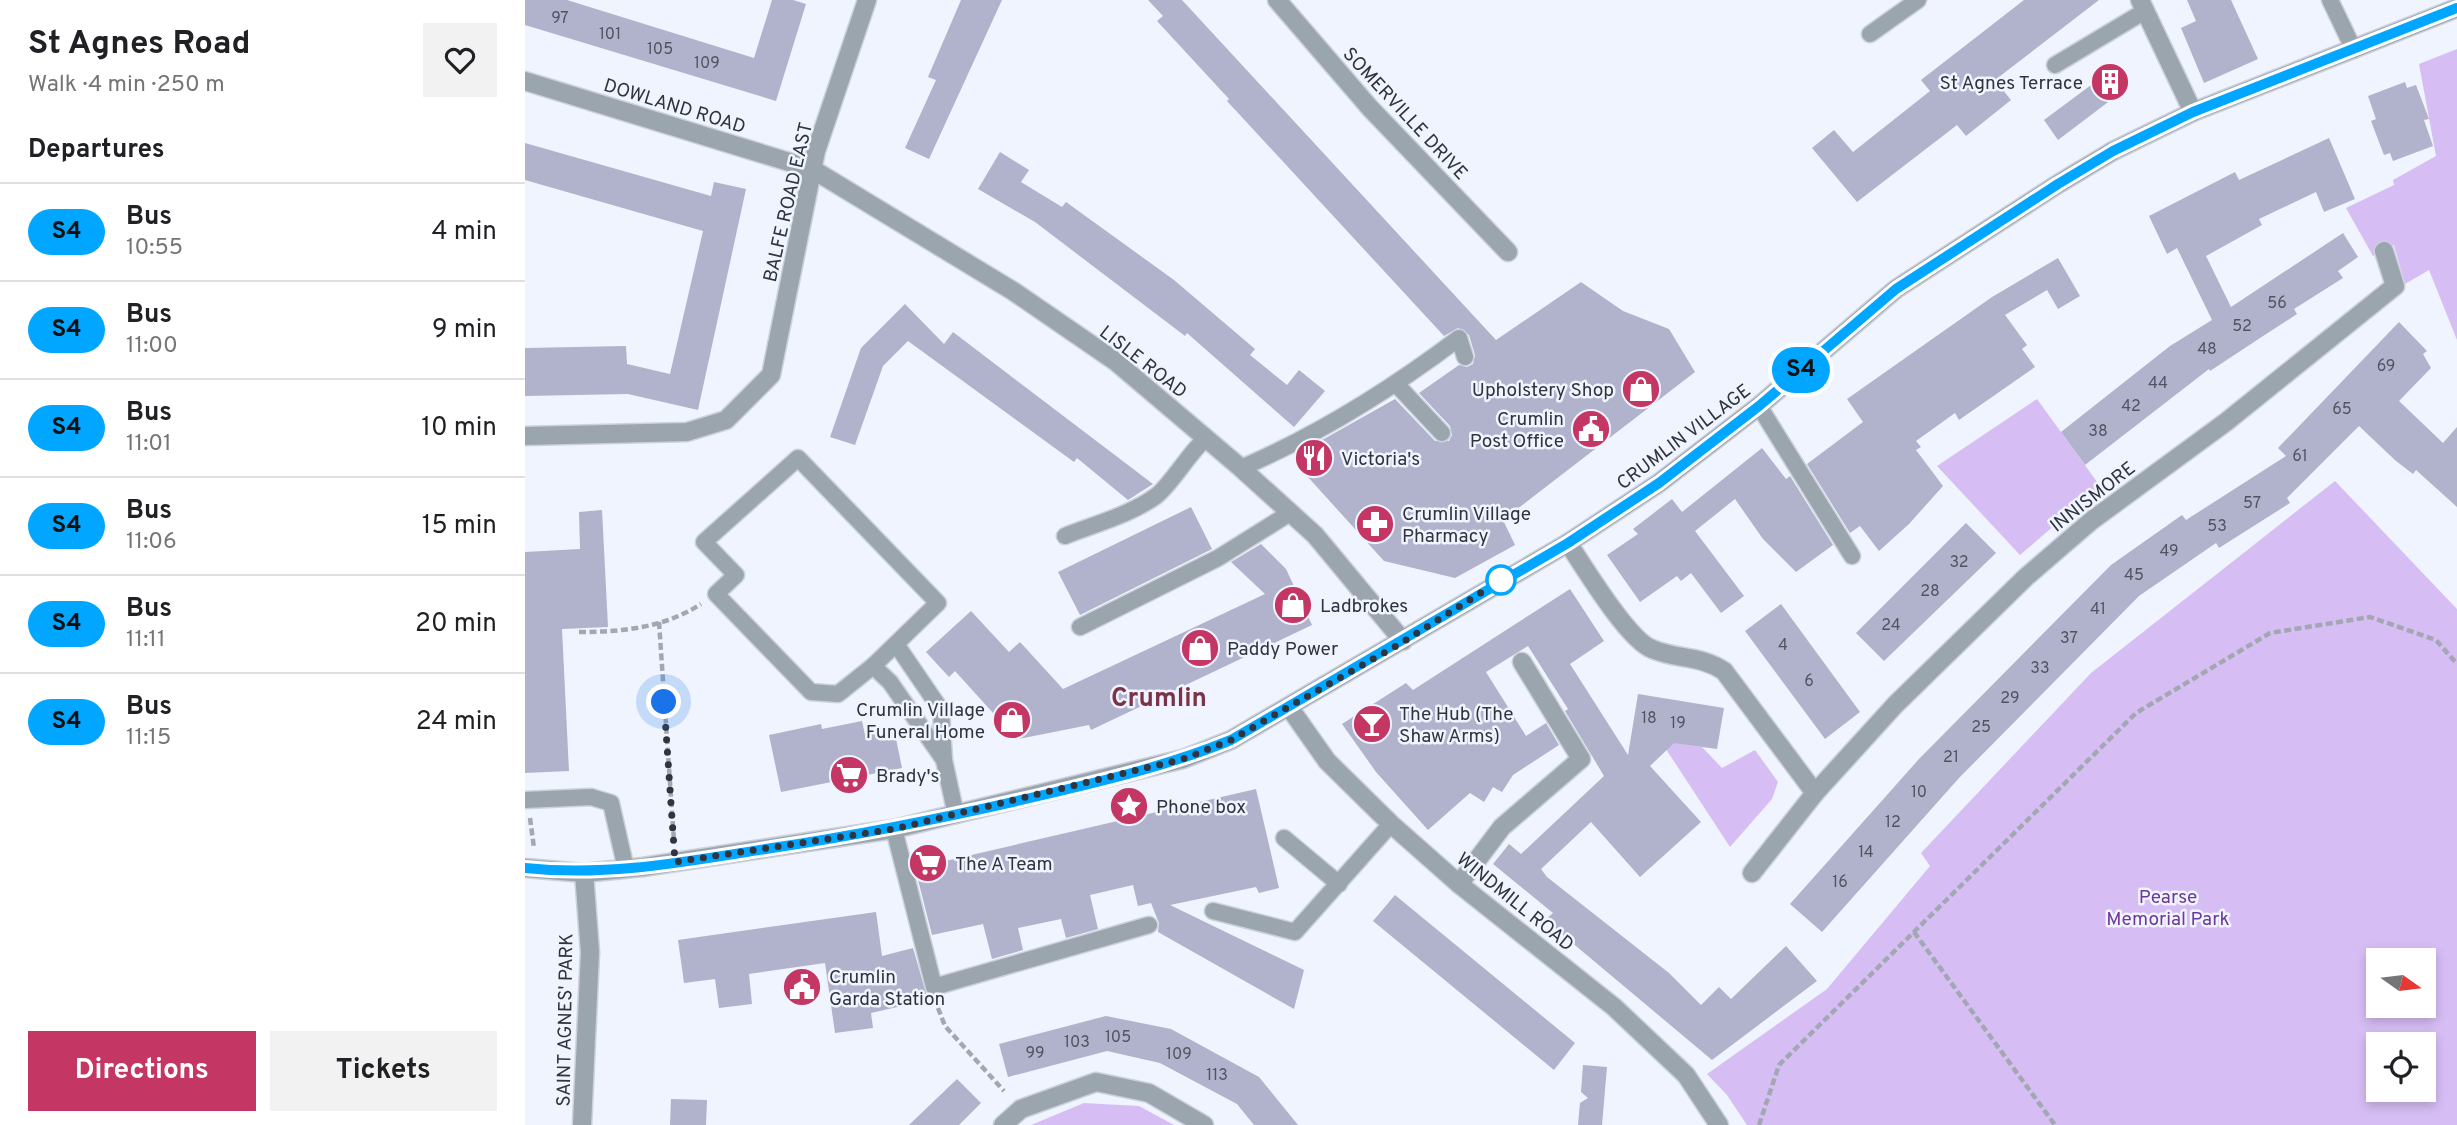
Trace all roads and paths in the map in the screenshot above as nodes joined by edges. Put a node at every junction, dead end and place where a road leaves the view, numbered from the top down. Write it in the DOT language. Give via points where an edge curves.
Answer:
graph roads {
  1 [pos="867,0"];
  2 [pos="1277,0"];
  3 [pos="1918,0"];
  4 [pos="2330,0"];
  5 [pos="2143,5"];
  6 [pos="2457,8"];
  7 [pos="1870,34"];
  8 [pos="2354,50"];
  9 [pos="2055,65"];
  10 [pos="525,81"];
  11 [pos="2193,112"];
  12 [pos="812,169"];
  13 [pos="2384,251"];
  14 [pos="1508,252"];
  15 [pos="1465,357"];
  16 [pos="1397,385"];
  17 [pos="1759,406"];
  18 [pos="1442,433"];
  19 [pos="525,436"];
  20 [pos="1206,438"];
  21 [pos="1241,468"];
  22 [pos="1290,513"];
  23 [pos="1065,537"];
  24 [pos="1568,543"];
  25 [pos="1852,556"];
  26 [pos="716,594"];
  27 [pos="659,622"];
  28 [pos="1080,627"];
  29 [pos="579,632"];
  30 [pos="1403,642"];
  31 [pos="896,644"];
  32 [pos="1522,662"];
  33 [pos="2457,664"];
  34 [pos="873,666"];
  35 [pos="1289,707"];
  36 [pos="944,760"];
  37 [pos="1815,793"];
  38 [pos="525,800"];
  39 [pos="956,815"];
  40 [pos="1391,824"];
  41 [pos="894,829"];
  42 [pos="1284,838"];
  43 [pos="675,862"];
  44 [pos="525,868"];
  45 [pos="626,869"];
  46 [pos="584,873"];
  47 [pos="1752,873"];
  48 [pos="1339,884"];
  49 [pos="1459,884"];
  50 [pos="1213,911"];
  51 [pos="1149,925"];
  52 [pos="1914,932"];
  53 [pos="934,987"];
  54 [pos="1004,1091"];
  55 [pos="1714,1124"];
  56 [pos="582,1125"];
  57 [pos="1003,1125"];
  58 [pos="1204,1125"];
  59 [pos="1759,1125"];
  60 [pos="2055,1125"];
  1 -- 12 [label="street, BALFE ROAD EAST"];
  2 -- 14 [label="street, SOMERVILLE DRIVE" via="1370,108"];
  3 -- 7 [label="lane"];
  4 -- 8 [label="lane"];
  5 -- 9 [label="lane"];
  5 -- 11 [label="street"];
  6 -- 8 [label="street, CRUMLIN VILLAGE"];
  8 -- 11 [label="street, CRUMLIN VILLAGE"];
  10 -- 12 [label="street, DOWLAND ROAD"];
  11 -- 17 [label="street, CRUMLIN VILLAGE" via="2113,151 1896,289"];
  12 -- 19 [label="street, BALFE ROAD EAST" via="771,375 726,420 687,432"];
  12 -- 20 [label="street, LISLE ROAD" via="1013,291 1115,361"];
  13 -- 37 [label="street, INNISMORE" via="2395,286 2035,569 1905,696"];
  15 -- 16 [label="lane" via="1459,338"];
  16 -- 18 [label="lane"];
  16 -- 21 [label="lane" via="1297,444"];
  17 -- 24 [label="street, CRUMLIN VILLAGE" via="1659,483"];
  17 -- 25 [label="lane"];
  20 -- 21 [label="street, LISLE ROAD"];
  20 -- 23 [label="lane" via="1158,495"];
  21 -- 22 [label="street, LISLE ROAD"];
  22 -- 28 [label="lane" via="1218,558"];
  22 -- 30 [label="street, LISLE ROAD" via="1315,536"];
  24 -- 30 [label="street, CRUMLIN VILLAGE"];
  24 -- 37 [label="street" via="1629,629 1649,648 1707,660 1724,671"];
  26 -- 27 [label="path" via="688,612"];
  26 -- 31 [label="lane" via="736,575 704,542 798,458 938,603"];
  26 -- 34 [label="lane" via="811,692 838,694"];
  27 -- 29 [label="path" via="625,632"];
  27 -- 43 [label="path"];
  30 -- 35 [label="street, CRUMLIN VILLAGE"];
  31 -- 34 [label="lane"];
  31 -- 36 [label="lane" via="941,710"];
  32 -- 49 [label="street" via="1581,759 1502,827"];
  33 -- 52 [label="path" via="2436,640 2371,617 2270,633 2136,713"];
  34 -- 36 [label="lane" via="890,682"];
  35 -- 39 [label="street, CRUMLIN VILLAGE" via="1231,740 1183,759"];
  35 -- 40 [label="street, WINDMILL ROAD" via="1327,761"];
  36 -- 39 [label="lane"];
  37 -- 47 [label="street, INNISMORE"];
  38 -- 45 [label="lane" via="591,797 611,803"];
  39 -- 41 [label="street, CRUMLIN VILLAGE"];
  40 -- 48 [label="lane"];
  40 -- 49 [label="street, WINDMILL ROAD"];
  41 -- 43 [label="street, CRUMLIN VILLAGE"];
  41 -- 53 [label="lane"];
  42 -- 48 [label="lane"];
  43 -- 45 [label="street, CRUMLIN VILLAGE"];
  44 -- 46 [label="street, CRUMLIN VILLAGE"];
  45 -- 46 [label="street, CRUMLIN VILLAGE"];
  46 -- 56 [label="street, SAINT AGNES' PARK" via="590,952"];
  48 -- 50 [label="lane" via="1295,932"];
  49 -- 55 [label="street, WINDMILL ROAD" via="1614,1007 1686,1075"];
  51 -- 53 [label="lane"];
  52 -- 59 [label="path" via="1779,1065"];
  52 -- 60 [label="path"];
  53 -- 54 [label="path" via="946,1026"];
  57 -- 58 [label="street" via="1021,1109 1097,1082 1149,1093"];
}
